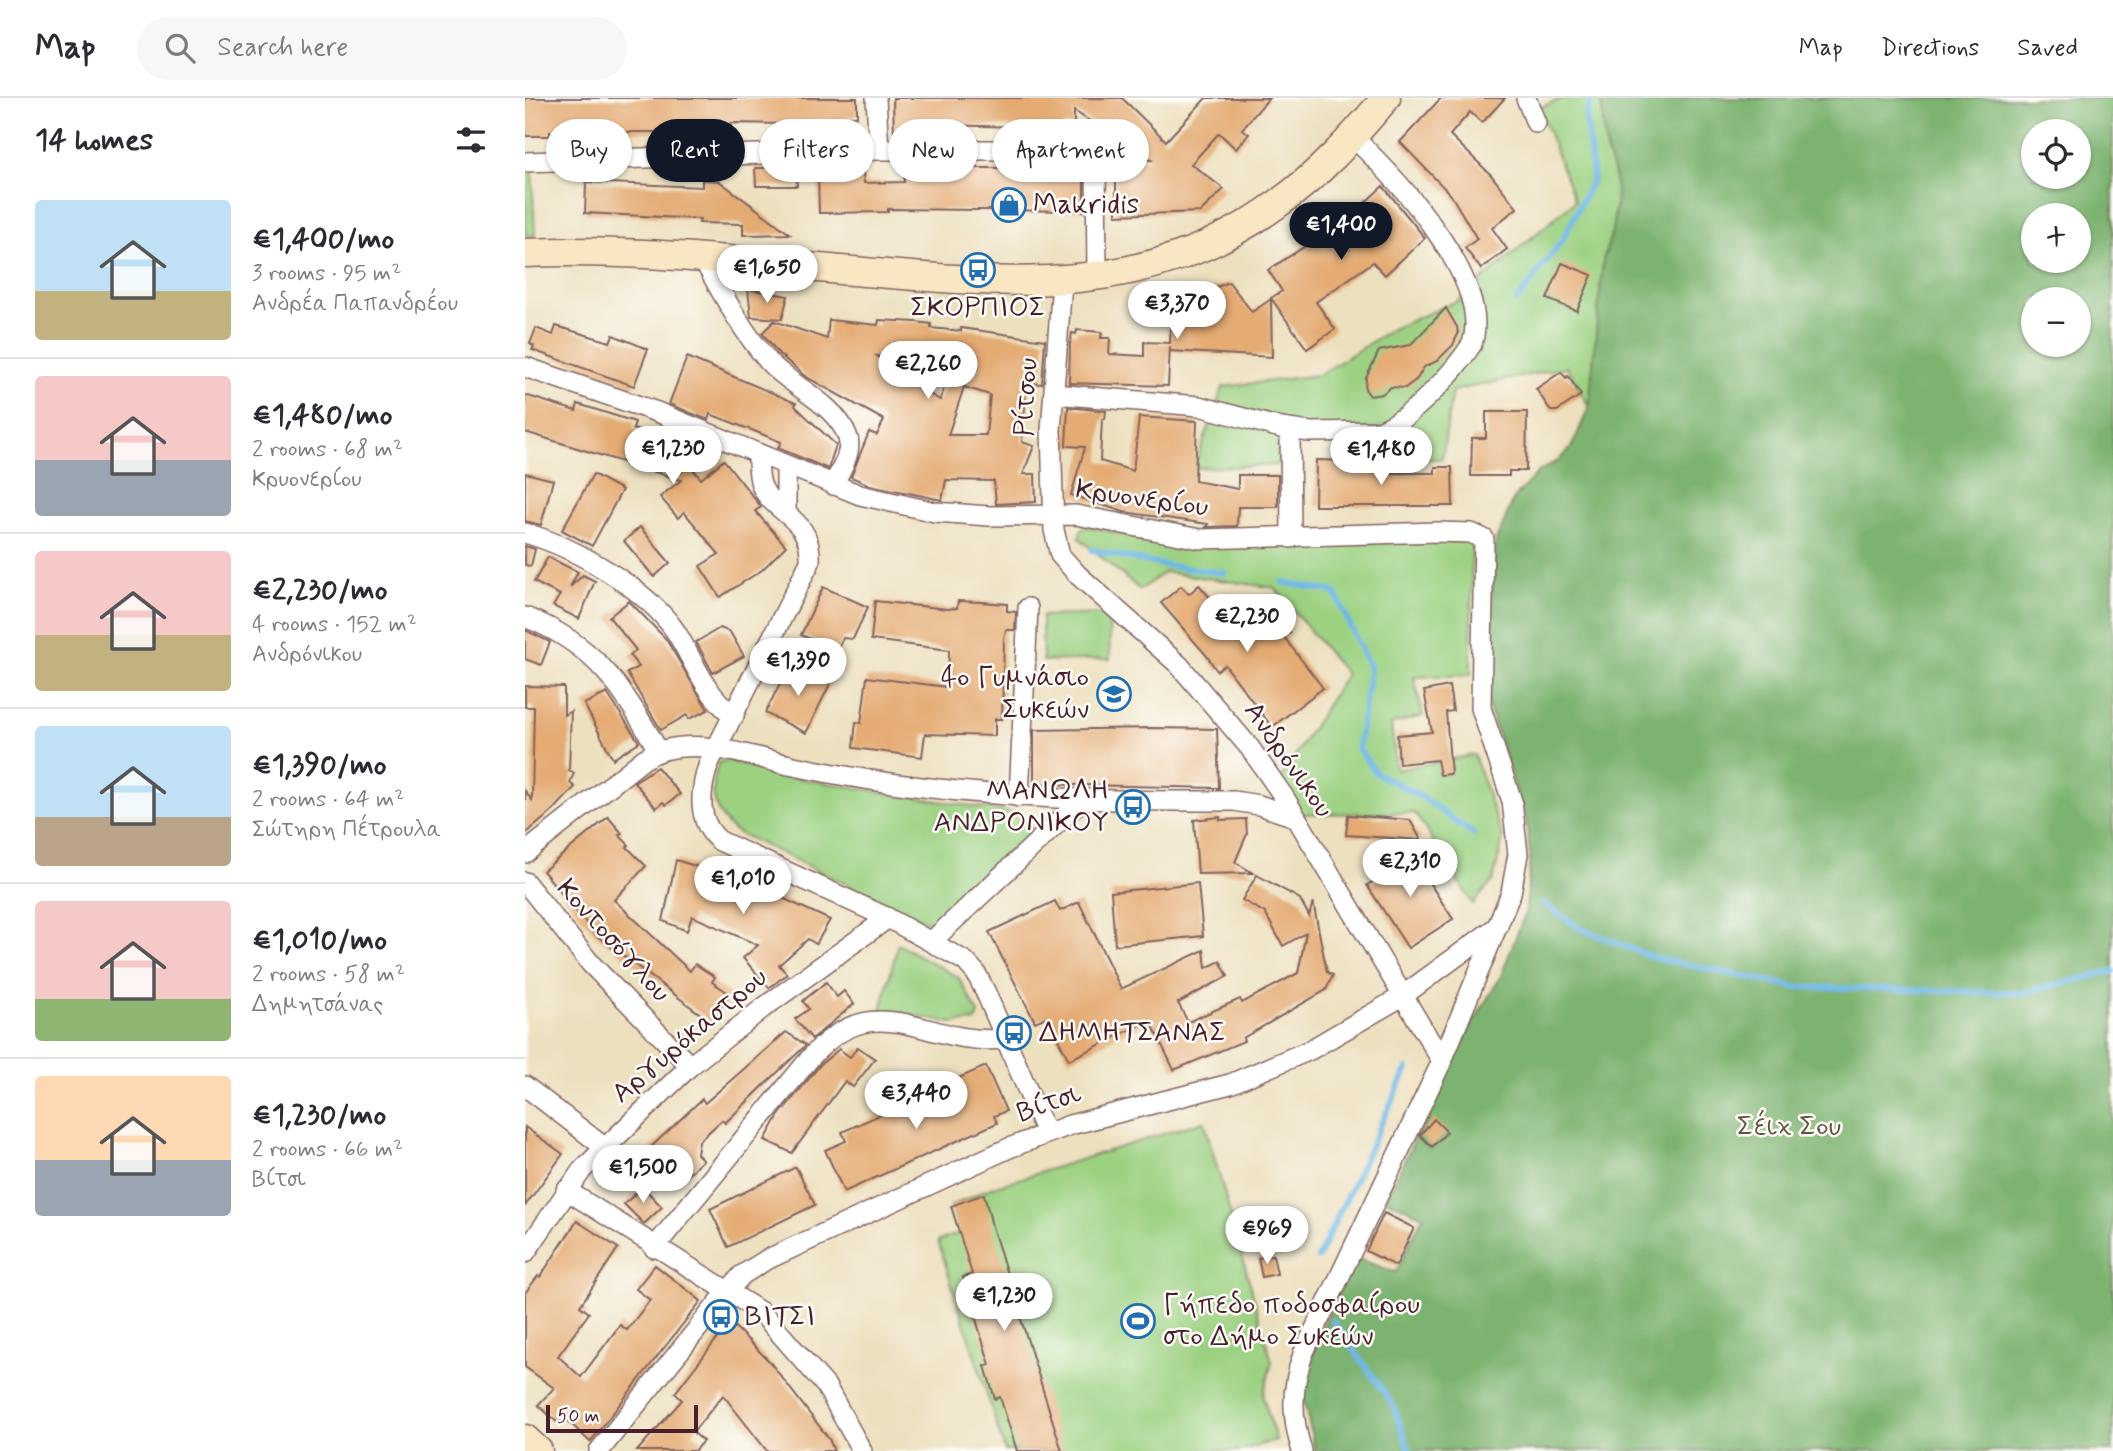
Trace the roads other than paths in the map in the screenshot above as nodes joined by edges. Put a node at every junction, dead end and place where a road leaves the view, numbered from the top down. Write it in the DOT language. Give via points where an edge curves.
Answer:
graph roads {
  1 [pos="876,98"];
  2 [pos="1385,98"];
  3 [pos="1526,98"];
  4 [pos="1536,123"];
  5 [pos="1353,137"];
  6 [pos="879,150"];
  7 [pos="525,162"];
  8 [pos="525,253"];
  9 [pos="702,259"];
  10 [pos="1097,277"];
  11 [pos="1062,282"];
  12 [pos="525,367"];
  13 [pos="1054,394"];
  14 [pos="1290,430"];
  15 [pos="758,454"];
  16 [pos="786,466"];
  17 [pos="833,485"];
  18 [pos="786,510"];
  19 [pos="1053,516"];
  20 [pos="525,533"];
  21 [pos="1291,538"];
  22 [pos="1028,608"];
  23 [pos="525,617"];
  24 [pos="734,716"];
  25 [pos="658,750"];
  26 [pos="715,750"];
  27 [pos="1019,797"];
  28 [pos="1081,801"];
  29 [pos="1295,817"];
  30 [pos="525,853"];
  31 [pos="525,882"];
  32 [pos="888,918"];
  33 [pos="1498,926"];
  34 [pos="932,941"];
  35 [pos="1401,997"];
  36 [pos="1003,1039"];
  37 [pos="1442,1061"];
  38 [pos="690,1066"];
  39 [pos="525,1086"];
  40 [pos="1046,1133"];
  41 [pos="604,1147"];
  42 [pos="566,1191"];
  43 [pos="654,1248"];
  44 [pos="525,1254"];
  45 [pos="728,1292"];
  46 [pos="525,1438"];
  47 [pos="538,1451"];
  48 [pos="599,1451"];
  49 [pos="862,1451"];
  50 [pos="1302,1451"];
  1 -- 6 [label="street"];
  2 -- 5 [label="main road"];
  3 -- 4 [label="street"];
  5 -- 10 [label="main road" via="1300,188 1247,224 1192,251"];
  5 -- 14 [label="street" via="1420,211 1454,258 1471,304 1474,338 1467,352 1413,410 1388,428"];
  6 -- 7 [label="street"];
  6 -- 10 [label="street" via="1020,150 1091,156 1096,165"];
  8 -- 9 [label="main road" via="600,251"];
  9 -- 11 [label="main road" via="943,279"];
  9 -- 17 [label="street" via="745,333 847,433 849,450"];
  10 -- 11 [label="main road"];
  11 -- 13 [label="street, Ρίτσου"];
  12 -- 15 [label="street, Κρυονερίου" via="657,412"];
  13 -- 14 [label="street" via="1199,406"];
  13 -- 19 [label="street, Ρίτσου"];
  14 -- 21 [label="street"];
  15 -- 16 [label="street, Κρυονερίου"];
  15 -- 18 [label="street" via="762,488"];
  16 -- 17 [label="street, Κρυονερίου"];
  16 -- 18 [label="street"];
  17 -- 19 [label="street, Κρυονερίου" via="935,512"];
  18 -- 24 [label="street" via="806,537 810,562"];
  19 -- 21 [label="street, Κρυονερίου" via="1076,516 1200,539"];
  19 -- 29 [label="street, Ανδρόνικου" via="1055,541 1066,563 1193,680 1250,748"];
  20 -- 24 [label="street" via="585,560 653,603 674,629 715,700"];
  21 -- 33 [label="street, Κρυονερίου" via="1457,532 1484,539 1481,708 1506,780 1518,840 1515,878"];
  22 -- 27 [label="street"];
  23 -- 25 [label="street" via="571,639 606,670"];
  24 -- 26 [label="street"];
  25 -- 26 [label="street"];
  25 -- 30 [label="street"];
  26 -- 27 [label="street" via="841,775"];
  26 -- 32 [label="street" via="703,781 702,802 715,837"];
  27 -- 28 [label="street"];
  28 -- 29 [label="street" via="1234,801"];
  28 -- 34 [label="street"];
  29 -- 35 [label="street, Ανδρόνικου"];
  31 -- 38 [label="street, Κοντοσόγλου" via="591,964"];
  32 -- 34 [label="street"];
  32 -- 38 [label="street, Αργυρόκαστρου"];
  33 -- 35 [label="street, Βίτσι"];
  33 -- 37 [label="street, Κρυονερίου"];
  34 -- 36 [label="street" via="976,973"];
  35 -- 37 [label="street, Ανδρόνικου"];
  35 -- 40 [label="street, Βίτσι" via="1338,1037 1257,1074"];
  36 -- 40 [label="street"];
  36 -- 43 [label="street" via="972,1038 884,1021 838,1031 811,1057"];
  37 -- 50 [label="street, Κρυονερίου" via="1303,1354 1292,1400"];
  38 -- 41 [label="street, Αργυρόκαστρου"];
  39 -- 41 [label="street"];
  40 -- 45 [label="street, Βίτσι" via="766,1261 742,1275"];
  41 -- 42 [label="street, Αργυρόκαστρου"];
  42 -- 43 [label="street"];
  42 -- 44 [label="street, Αργυρόκαστρου"];
  43 -- 45 [label="street"];
  45 -- 48 [label="street, Βίτσι"];
  45 -- 49 [label="street" via="761,1312 797,1350 835,1399"];
  46 -- 47 [label="main road"];
}
